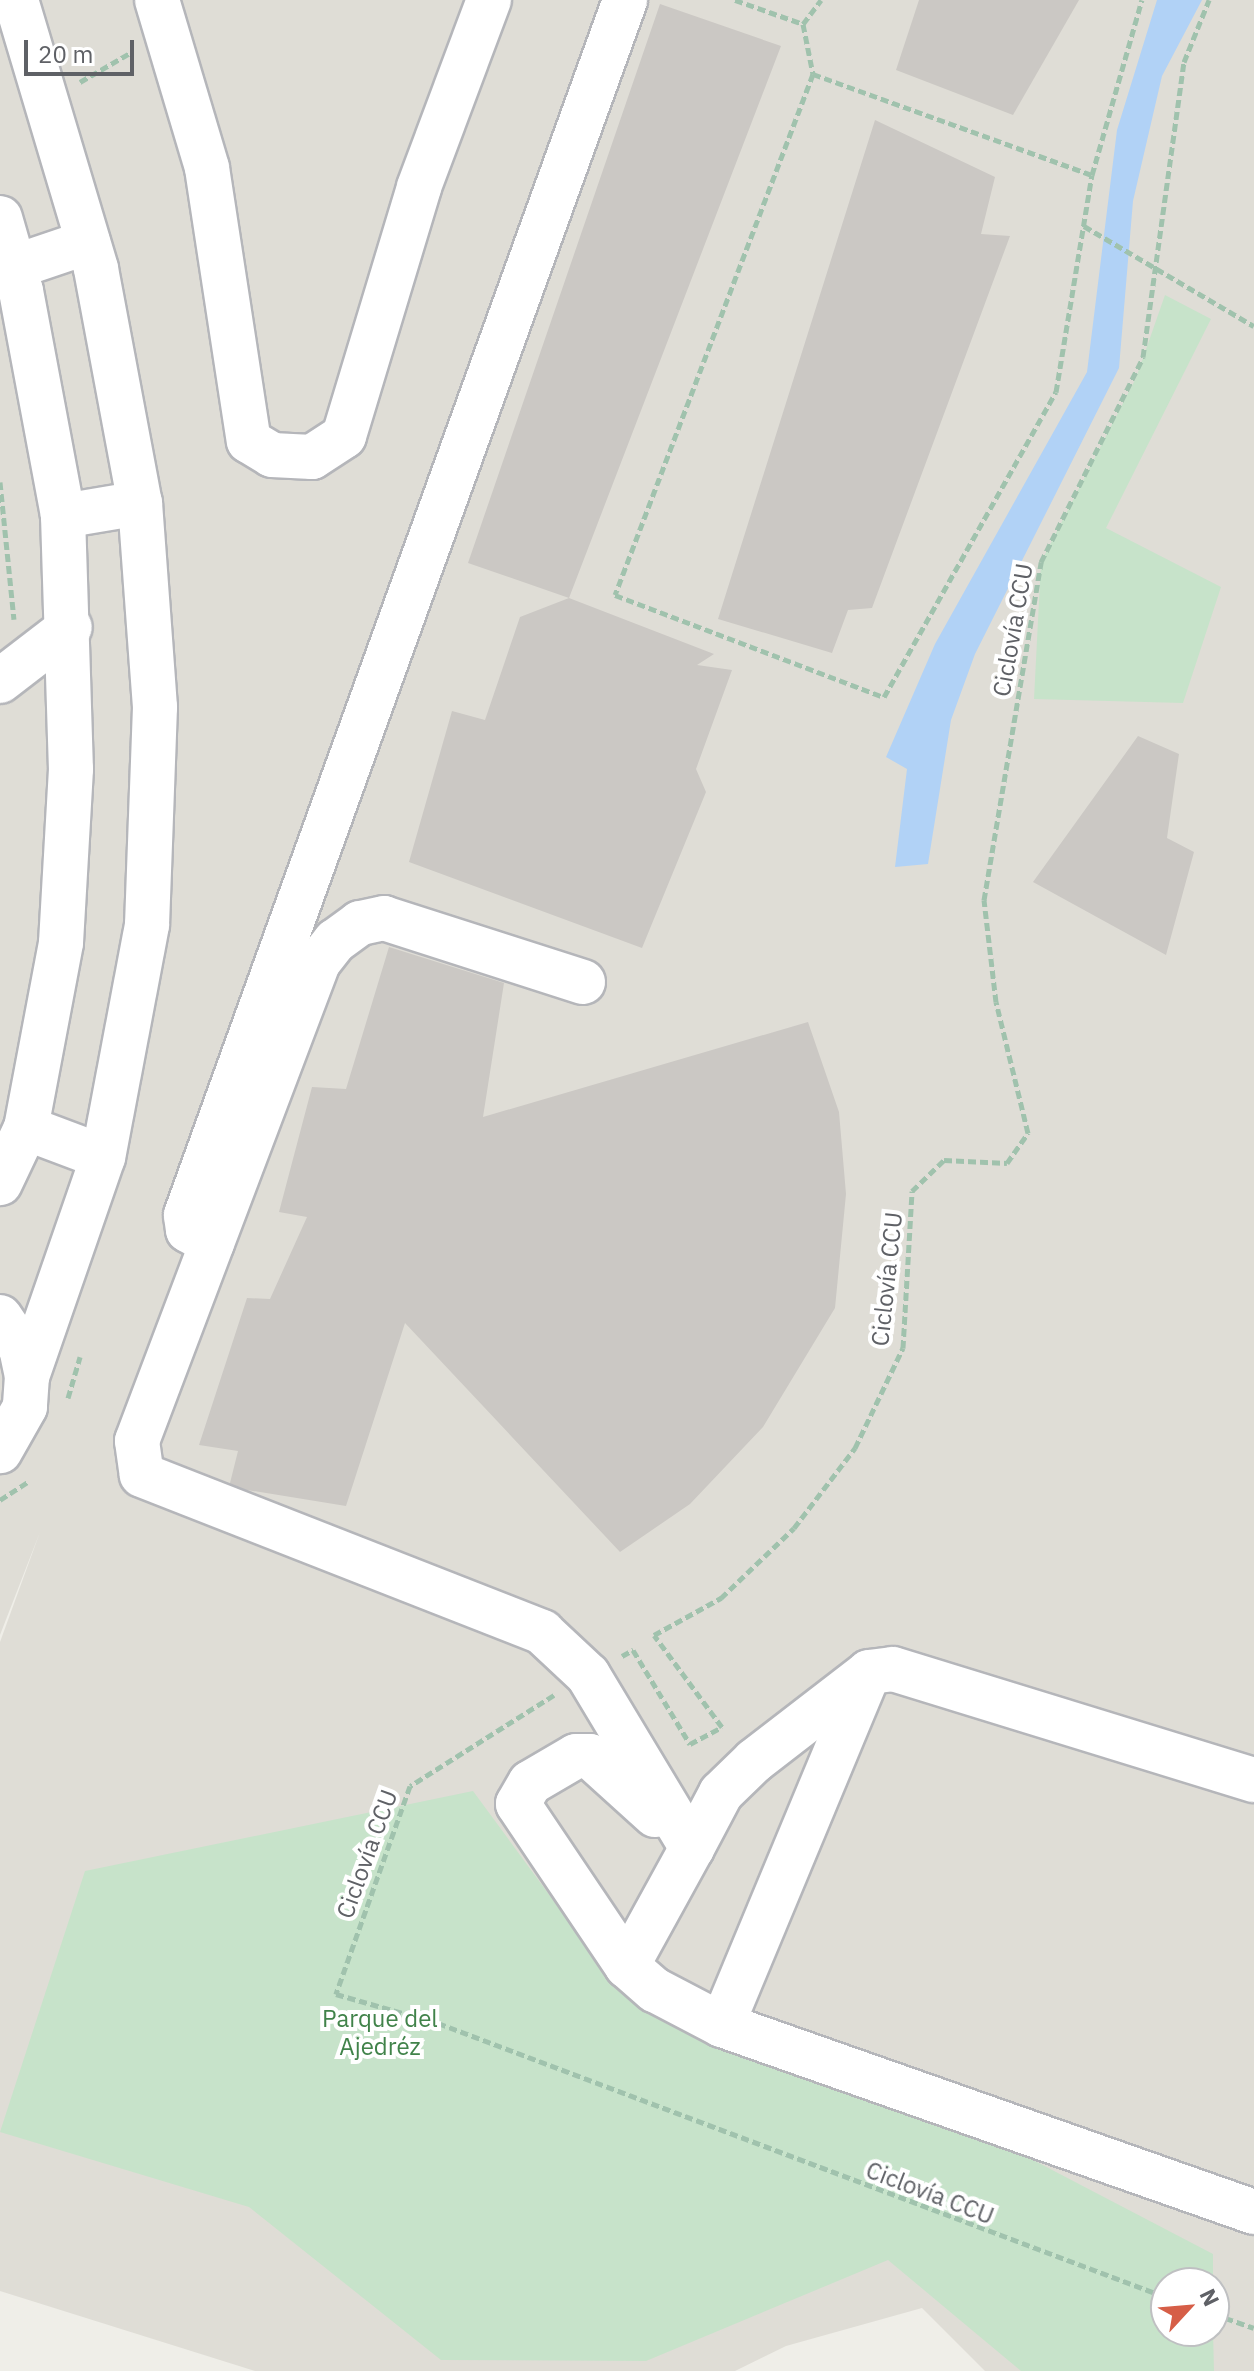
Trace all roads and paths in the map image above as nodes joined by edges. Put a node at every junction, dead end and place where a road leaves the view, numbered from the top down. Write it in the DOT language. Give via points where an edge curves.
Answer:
graph roads {
  1 [pos="16,0"];
  2 [pos="489,0"];
  3 [pos="625,0"];
  4 [pos="735,0"];
  5 [pos="821,0"];
  6 [pos="1142,0"];
  7 [pos="1209,0"];
  8 [pos="161,16"];
  9 [pos="803,24"];
  10 [pos="813,74"];
  11 [pos="75,85"];
  12 [pos="1092,175"];
  13 [pos="0,218"];
  14 [pos="1084,226"];
  15 [pos="88,242"];
  16 [pos="14,267"];
  17 [pos="1154,267"];
  18 [pos="1254,326"];
  19 [pos="0,482"];
  20 [pos="140,503"];
  21 [pos="63,516"];
  22 [pos="14,626"];
  23 [pos="70,627"];
  24 [pos="0,681"];
  25 [pos="583,982"];
  26 [pos="26,1128"];
  27 [pos="103,1157"];
  28 [pos="0,1183"];
  29 [pos="212,1243"];
  30 [pos="0,1317"];
  31 [pos="27,1376"];
  32 [pos="0,1451"];
  33 [pos="869,1672"];
  34 [pos="588,1675"];
  35 [pos="1254,1780"];
  36 [pos="684,1838"];
  37 [pos="627,1966"];
  38 [pos="722,2025"];
  39 [pos="1254,2212"];
  40 [pos="1150,2291"];
  41 [pos="1230,2320"];
  42 [pos="1254,2328"];
  1 -- 15 [label="lane"];
  2 -- 8 [label="lane" via="419,187 344,436 312,457 272,455 249,441 207,168"];
  3 -- 29 [label="lane" via="186,1215 188,1230"];
  4 -- 9 [label="path"];
  5 -- 9 [label="path"];
  6 -- 12 [label="path"];
  7 -- 17 [label="path, Ciclovía CCU" via="1184,62"];
  8 -- 11 [label="path"];
  9 -- 10 [label="path"];
  10 -- 12 [label="path"];
  10 -- 14 [label="path" via="615,595 884,697 1056,392"];
  12 -- 14 [label="path"];
  13 -- 16 [label="lane"];
  14 -- 17 [label="path"];
  15 -- 16 [label="lane"];
  15 -- 20 [label="lane"];
  16 -- 21 [label="lane"];
  17 -- 18 [label="path"];
  17 -- 34 [label="path, Ciclovía CCU" via="1143,357 1041,562 984,900 996,1002 1028,1133 1007,1163 944,1160 912,1191 903,1348 855,1448 794,1528 721,1598 654,1635 722,1727 690,1744 633,1650"];
  19 -- 22 [label="path"];
  20 -- 21 [label="lane"];
  20 -- 27 [label="lane" via="155,707 147,925"];
  21 -- 23 [label="lane"];
  23 -- 24 [label="lane"];
  23 -- 26 [label="lane" via="61,943"];
  25 -- 29 [label="lane" via="384,918 360,923 318,963"];
  26 -- 27 [label="lane"];
  26 -- 28 [label="lane"];
  27 -- 31 [label="lane"];
  29 -- 34 [label="lane" via="137,1441 142,1475 542,1632"];
  30 -- 31 [label="lane" via="21,1348"];
  31 -- 32 [label="lane" via="25,1407"];
  33 -- 35 [label="lane" via="893,1669 948,1683"];
  33 -- 36 [label="lane" via="743,1771"];
  33 -- 38 [label="lane"];
  34 -- 36 [label="lane"];
  34 -- 40 [label="path, Ciclovía CCU" via="410,1786 336,1994 438,2023"];
  36 -- 37 [label="lane"];
  36 -- 37 [label="lane" via="590,1756 576,1756 521,1792 521,1817"];
  37 -- 38 [label="lane"];
  38 -- 39 [label="lane"];
  41 -- 42 [label="path"];
}
